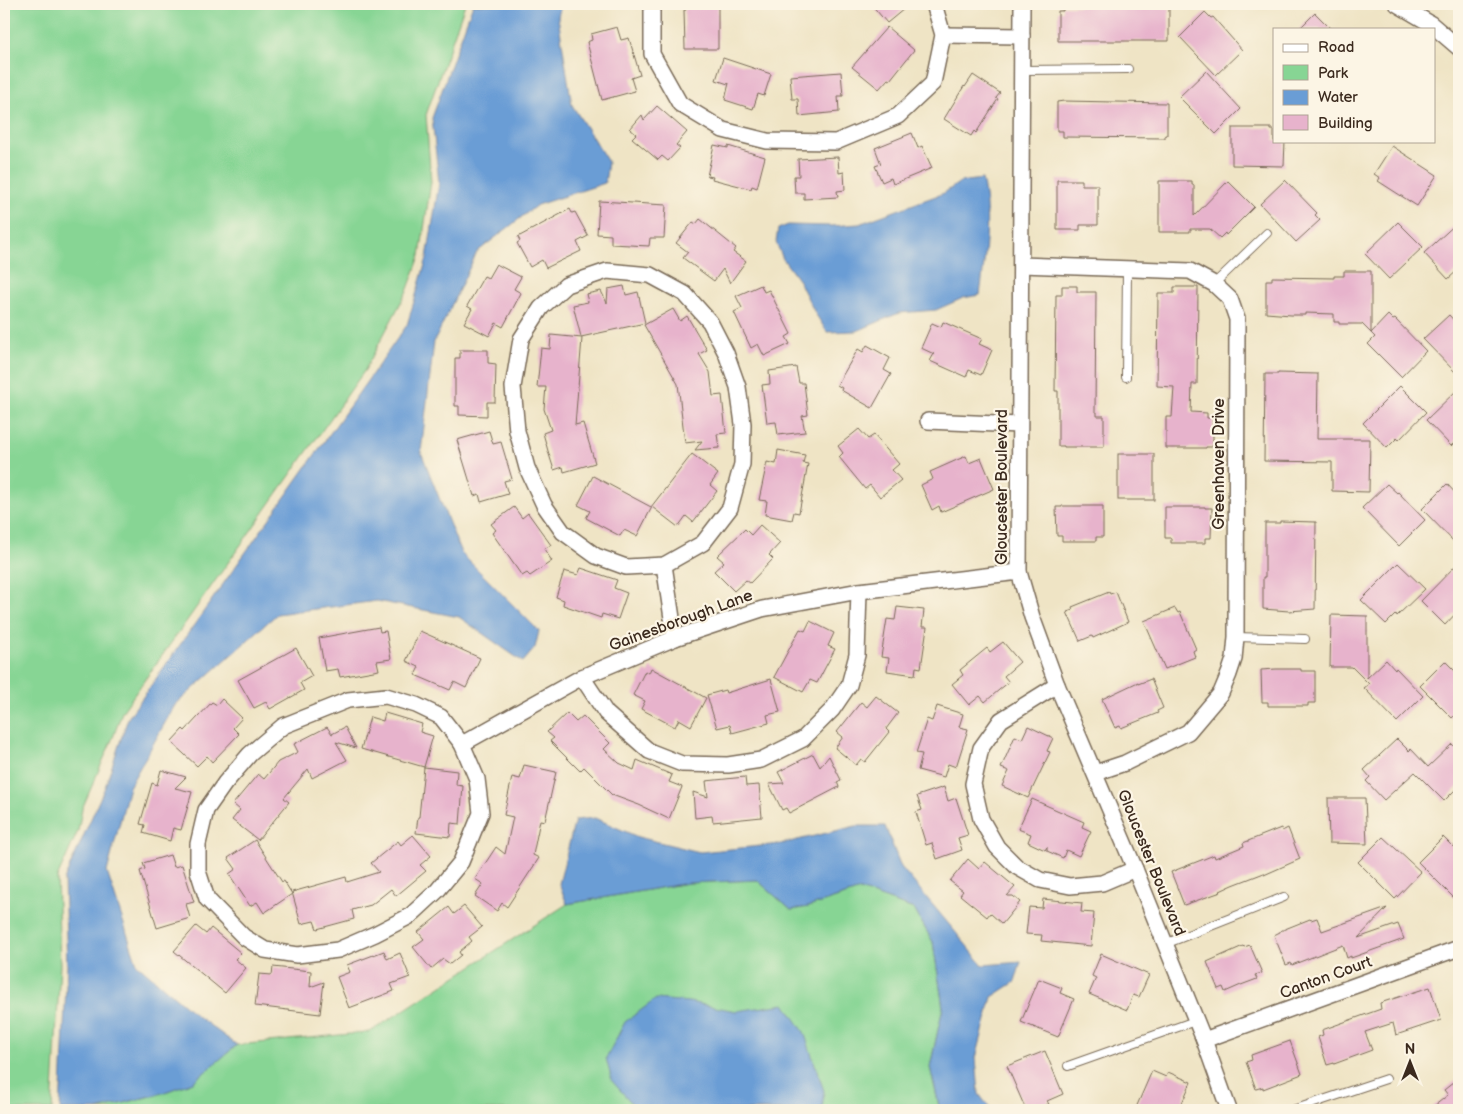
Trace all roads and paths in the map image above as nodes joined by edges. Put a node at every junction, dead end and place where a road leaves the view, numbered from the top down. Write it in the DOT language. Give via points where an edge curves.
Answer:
graph roads {
  1 [pos="652,4"];
  2 [pos="934,4"];
  3 [pos="1022,4"];
  4 [pos="1397,4"];
  5 [pos="1436,28"];
  6 [pos="1436,28"];
  7 [pos="943,35"];
  8 [pos="1022,36"];
  9 [pos="1459,48"];
  10 [pos="1128,69"];
  11 [pos="1022,70"];
  12 [pos="1267,233"];
  13 [pos="1021,265"];
  14 [pos="1127,269"];
  15 [pos="1214,284"];
  16 [pos="1126,376"];
  17 [pos="928,421"];
  18 [pos="1019,425"];
  19 [pos="664,565"];
  20 [pos="1019,572"];
  21 [pos="859,591"];
  22 [pos="1236,637"];
  23 [pos="675,638"];
  24 [pos="1305,639"];
  25 [pos="582,677"];
  26 [pos="1057,685"];
  27 [pos="462,744"];
  28 [pos="1095,773"];
  29 [pos="1135,869"];
  30 [pos="1284,897"];
  31 [pos="1165,944"];
  32 [pos="1459,948"];
  33 [pos="1195,1020"];
  34 [pos="1204,1040"];
  35 [pos="1068,1066"];
  36 [pos="1386,1079"];
  37 [pos="1229,1110"];
  38 [pos="1293,1110"];
  1 -- 7 [label="street" via="652,54 680,104 723,130 767,141 836,142 898,116 933,83"];
  2 -- 7 [label="street"];
  3 -- 8 [label="street, Gloucester Boulevard"];
  4 -- 6 [label="street"];
  5 -- 9 [label="street"];
  7 -- 8 [label="street"];
  8 -- 11 [label="street, Gloucester Boulevard"];
  10 -- 11 [label="lane"];
  11 -- 13 [label="street, Gloucester Boulevard"];
  12 -- 15 [label="lane"];
  13 -- 14 [label="street, Greenhaven Drive"];
  13 -- 18 [label="street, Gloucester Boulevard"];
  14 -- 15 [label="street, Greenhaven Drive" via="1190,271"];
  14 -- 16 [label="lane"];
  15 -- 22 [label="street, Greenhaven Drive" via="1230,299 1237,319"];
  17 -- 18 [label="street"];
  18 -- 20 [label="street, Gloucester Boulevard"];
  19 -- 19 [label="street" via="626,567 596,556 563,532 544,504 527,468 517,431 513,387 521,339 541,308 566,285 607,271 650,275 685,294 710,322 738,387 743,424 742,464 730,508 703,543"];
  19 -- 23 [label="street"];
  20 -- 21 [label="street, Gainesborough Lane"];
  20 -- 26 [label="street, Gloucester Boulevard"];
  21 -- 23 [label="street, Gainesborough Lane" via="762,609"];
  21 -- 25 [label="street" via="858,655 848,685 832,710 803,739 761,760 728,765 682,764 649,751 606,713"];
  22 -- 24 [label="lane"];
  22 -- 28 [label="street, Greenhaven Drive" via="1234,659 1221,693 1188,732 1126,763"];
  23 -- 25 [label="street, Gainesborough Lane"];
  25 -- 27 [label="street, Gainesborough Lane"];
  26 -- 28 [label="street, Gloucester Boulevard"];
  26 -- 29 [label="street" via="1001,720 980,748 973,784 981,819 997,847 1017,868 1040,880 1070,886 1102,883"];
  27 -- 27 [label="street" via="441,717 386,696 348,700 283,726 250,754 206,810 198,844 198,871 207,899 244,937 265,950 297,955 338,950 410,916 461,862 481,813 477,779"];
  28 -- 29 [label="street, Gloucester Boulevard"];
  29 -- 31 [label="street, Gloucester Boulevard"];
  30 -- 31 [label="lane"];
  31 -- 33 [label="street, Gloucester Boulevard"];
  32 -- 34 [label="street, Canton Court"];
  33 -- 34 [label="street, Gloucester Boulevard"];
  33 -- 35 [label="lane"];
  34 -- 37 [label="street, Gloucester Boulevard"];
  36 -- 38 [label="lane"];
}
